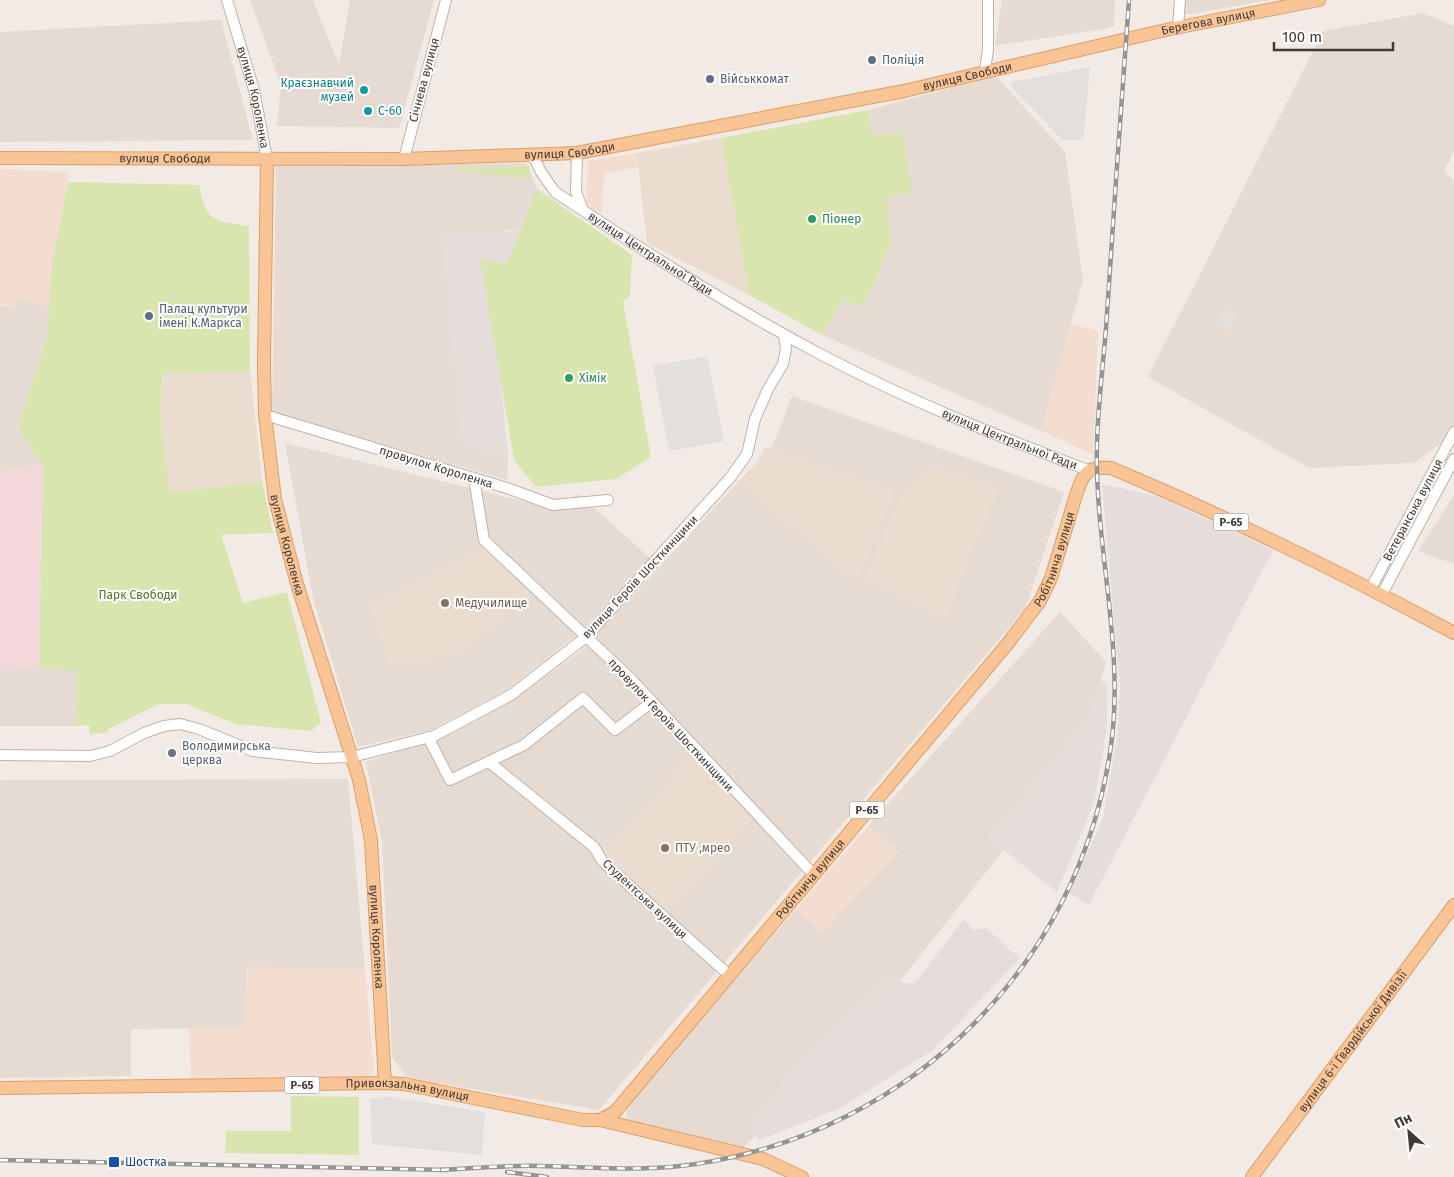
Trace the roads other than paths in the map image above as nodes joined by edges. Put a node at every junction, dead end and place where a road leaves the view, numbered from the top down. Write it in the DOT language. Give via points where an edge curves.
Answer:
graph roads {
  1 [pos="227,0"];
  2 [pos="446,0"];
  3 [pos="988,0"];
  4 [pos="1180,0"];
  5 [pos="1319,0"];
  6 [pos="1178,27"];
  7 [pos="1128,39"];
  8 [pos="985,71"];
  9 [pos="577,153"];
  10 [pos="533,156"];
  11 [pos="0,158"];
  12 [pos="266,159"];
  13 [pos="404,159"];
  14 [pos="582,208"];
  15 [pos="784,334"];
  16 [pos="265,415"];
  17 [pos="1454,432"];
  18 [pos="1454,459"];
  19 [pos="1088,470"];
  20 [pos="474,478"];
  21 [pos="608,500"];
  22 [pos="1377,591"];
  23 [pos="1454,633"];
  24 [pos="586,637"];
  25 [pos="652,702"];
  26 [pos="428,737"];
  27 [pos="0,754"];
  28 [pos="352,758"];
  29 [pos="491,764"];
  30 [pos="813,874"];
  31 [pos="1454,905"];
  32 [pos="729,975"];
  33 [pos="385,1083"];
  34 [pos="0,1088"];
  35 [pos="600,1120"];
  36 [pos="802,1177"];
  37 [pos="1252,1177"];
  1 -- 12 [label="street, вулиця Короленка" via="254,90"];
  2 -- 13 [label="street, Січнева вулиця"];
  3 -- 8 [label="street"];
  4 -- 6 [label="street"];
  5 -- 6 [label="main road, Берегова вулиця"];
  6 -- 7 [label="main road, Берегова вулиця"];
  7 -- 8 [label="main road, вулиця Свободи"];
  8 -- 9 [label="main road, вулиця Свободи" via="904,91"];
  9 -- 10 [label="main road, вулиця Свободи"];
  9 -- 14 [label="street, вулиця Центральної Ради" via="576,192"];
  10 -- 13 [label="main road, вулиця Свободи"];
  10 -- 14 [label="street, вулиця Центральної Ради" via="556,192"];
  11 -- 12 [label="main road, вулиця Свободи"];
  12 -- 13 [label="main road, вулиця Свободи"];
  12 -- 16 [label="main road, вулиця Короленка"];
  14 -- 15 [label="street, вулиця Центральної Ради" via="670,266"];
  15 -- 19 [label="street, вулиця Центральної Ради" via="932,408"];
  15 -- 24 [label="street, вулиця Героїв Шосткинщини" via="783,364 755,419 747,454 672,544"];
  16 -- 20 [label="street, провулок Короленка"];
  16 -- 28 [label="main road, вулиця Короленка" via="275,499 285,540"];
  17 -- 22 [label="street, Ветеранська вулиця"];
  18 -- 22 [label="street, Ветеранська вулиця"];
  19 -- 22 [label="main road, вулиця Центральної Ради / Р-65" via="1111,468 1198,504"];
  19 -- 30 [label="main road, Робітнича вулиця / Р-65" via="1079,486 1051,578 1040,601"];
  20 -- 21 [label="street, провулок Короленка" via="552,505"];
  20 -- 24 [label="street, провулок Героїв Шосткинщини" via="484,540"];
  22 -- 23 [label="main road, вулиця Центральної Ради / Р-65"];
  24 -- 25 [label="street, провулок Героїв Шосткинщини"];
  24 -- 26 [label="street, вулиця Героїв Шосткинщини" via="511,695"];
  25 -- 29 [label="street" via="614,730 582,698 524,745"];
  25 -- 30 [label="street, провулок Героїв Шосткинщини"];
  26 -- 28 [label="street, вулиця Героїв Шосткинщини"];
  26 -- 29 [label="street" via="450,780"];
  27 -- 28 [label="street, вулиця Героїв Шосткинщини" via="90,756 110,751 144,733 180,724 253,751"];
  28 -- 33 [label="main road, вулиця Короленка" via="371,840"];
  29 -- 32 [label="street, Студентська вулиця" via="594,847 602,862"];
  30 -- 32 [label="main road, Робітнича вулиця / Р-65"];
  31 -- 37 [label="main road, вулиця 6-ї Гвардійської Дивізії"];
  32 -- 35 [label="main road, Робітнича вулиця / Р-65" via="615,1112"];
  33 -- 34 [label="main road, Привокзальна вулиця / Р-65"];
  33 -- 35 [label="main road, Привокзальна вулиця / Р-65" via="404,1084 583,1120"];
  35 -- 36 [label="main road, Привокзальна вулиця" via="763,1159"];
}
